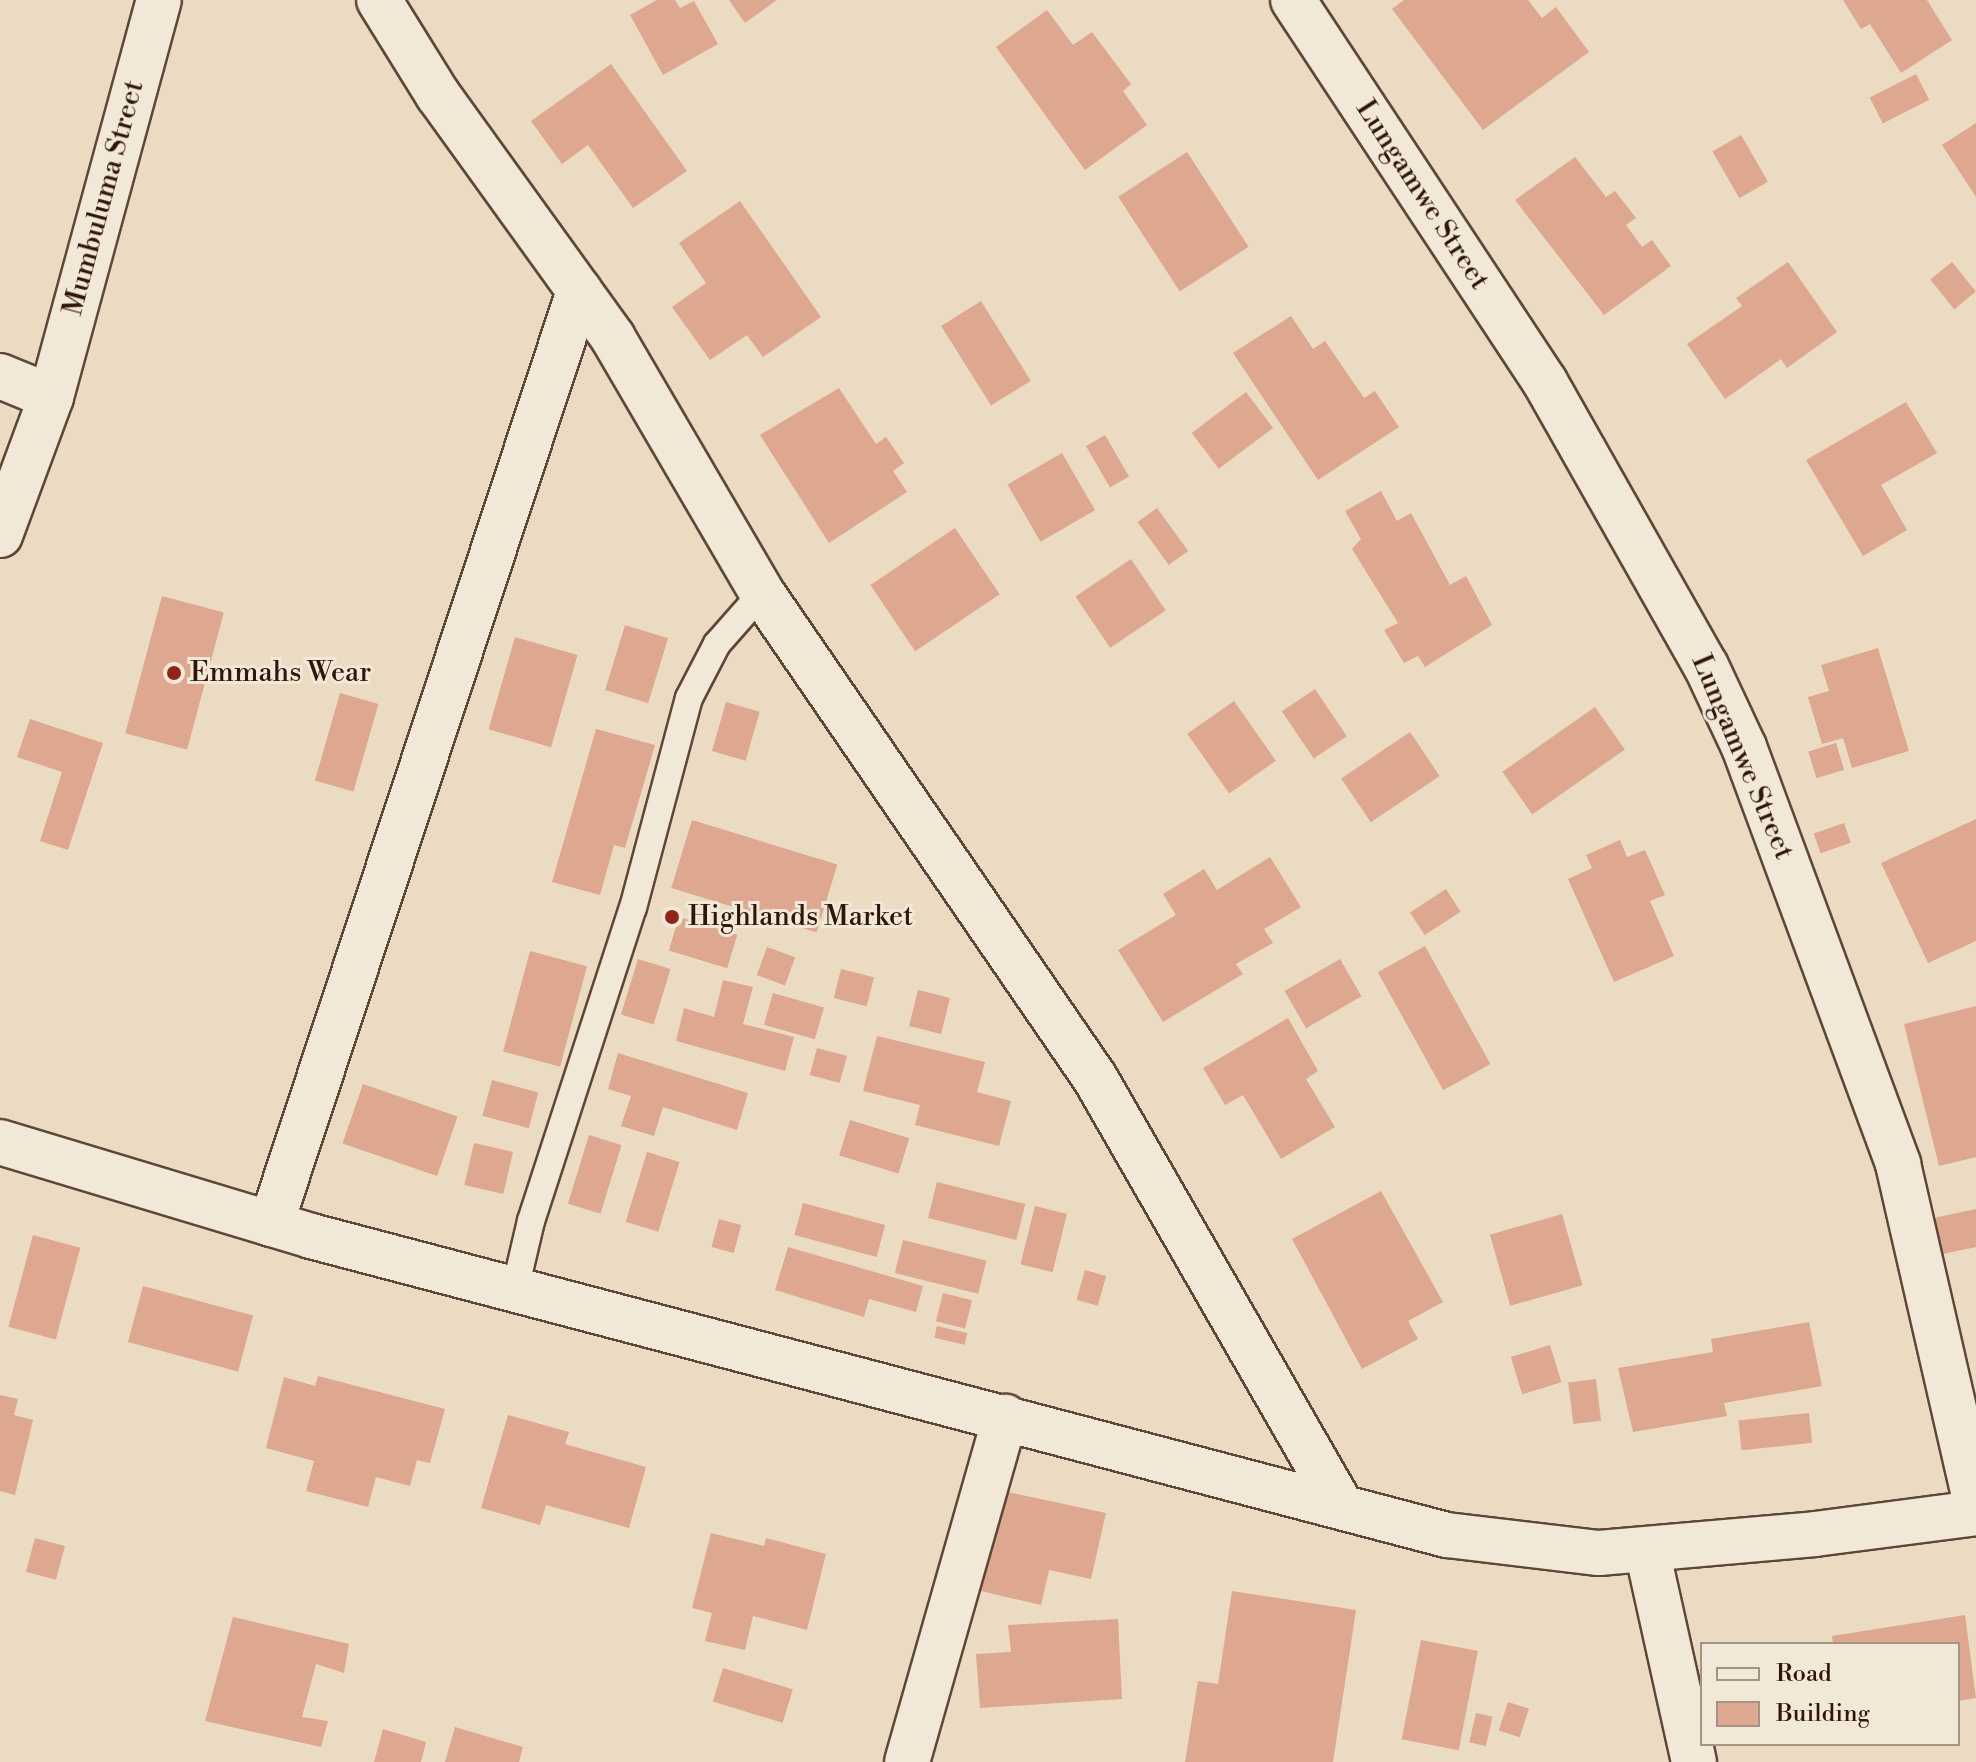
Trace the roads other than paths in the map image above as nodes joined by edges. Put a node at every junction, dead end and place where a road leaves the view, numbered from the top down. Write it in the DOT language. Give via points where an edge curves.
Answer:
graph roads {
  1 [pos="159,0"];
  2 [pos="379,0"];
  3 [pos="1293,0"];
  4 [pos="579,291"];
  5 [pos="0,376"];
  6 [pos="51,397"];
  7 [pos="0,535"];
  8 [pos="762,593"];
  9 [pos="0,1142"];
  10 [pos="271,1224"];
  11 [pos="515,1289"];
  12 [pos="1005,1417"];
  13 [pos="1976,1504"];
  14 [pos="1341,1506"];
  15 [pos="1976,1513"];
  16 [pos="1647,1550"];
  17 [pos="907,1762"];
  18 [pos="1694,1762"];
  1 -- 6 [label="street, Mumbuluma Street"];
  2 -- 4 [label="street" via="438,95"];
  3 -- 13 [label="street, Lungamwe Street" via="1545,382 1706,666 1744,747 1898,1164"];
  4 -- 8 [label="street" via="613,338"];
  4 -- 10 [label="street"];
  5 -- 6 [label="street"];
  6 -- 7 [label="street, Mumbuluma Street"];
  8 -- 11 [label="lane" via="717,644 689,698 633,908 531,1221"];
  8 -- 14 [label="street" via="1095,1078"];
  9 -- 10 [label="street"];
  10 -- 11 [label="street"];
  11 -- 12 [label="street"];
  12 -- 14 [label="street"];
  12 -- 17 [label="street"];
  14 -- 16 [label="street" via="1447,1535 1545,1550"];
  15 -- 16 [label="street"];
  16 -- 18 [label="street"];
}
